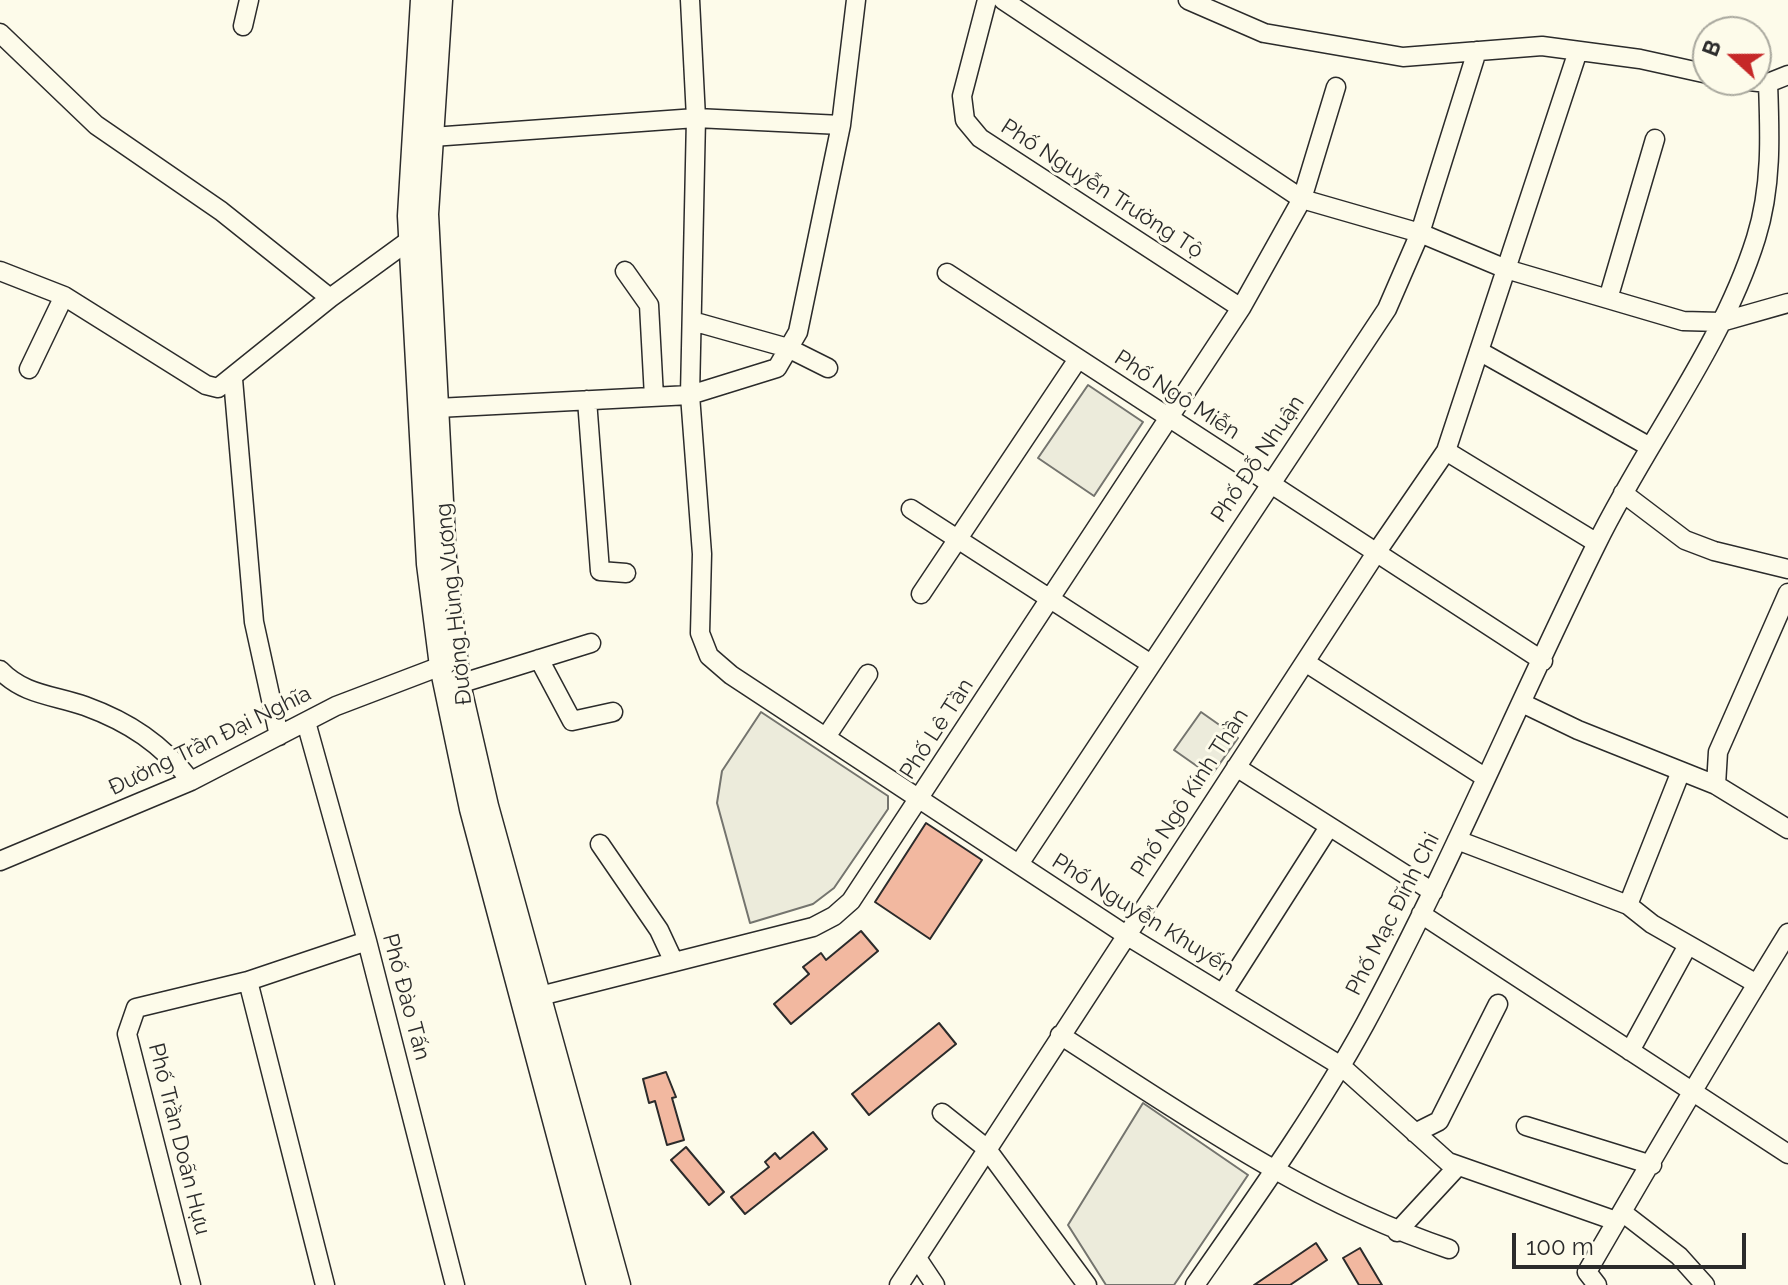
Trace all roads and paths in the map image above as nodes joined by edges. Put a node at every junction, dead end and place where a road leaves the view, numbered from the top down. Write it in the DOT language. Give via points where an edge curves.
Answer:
graph roads {
  1 [pos="249,0"];
  2 [pos="422,0"];
  3 [pos="441,0"];
  4 [pos="690,0"];
  5 [pos="856,0"];
  6 [pos="987,0"];
  7 [pos="1003,0"];
  8 [pos="1188,0"];
  9 [pos="243,26"];
  10 [pos="0,33"];
  11 [pos="1477,51"];
  12 [pos="1578,51"];
  13 [pos="1692,70"];
  14 [pos="1336,87"];
  15 [pos="1769,96"];
  16 [pos="696,118"];
  17 [pos="841,125"];
  18 [pos="432,137"];
  19 [pos="1655,139"];
  20 [pos="1302,199"];
  21 [pos="1420,233"];
  22 [pos="411,239"];
  23 [pos="1506,269"];
  24 [pos="0,271"];
  25 [pos="625,271"];
  26 [pos="947,273"];
  27 [pos="64,296"];
  28 [pos="330,298"];
  29 [pos="1608,299"];
  30 [pos="1788,303"];
  31 [pos="1241,308"];
  32 [pos="692,321"];
  33 [pos="1721,322"];
  34 [pos="788,348"];
  35 [pos="1479,351"];
  36 [pos="1078,359"];
  37 [pos="828,368"];
  38 [pos="29,369"];
  39 [pos="233,379"];
  40 [pos="690,395"];
  41 [pos="654,397"];
  42 [pos="587,400"];
  43 [pos="437,408"];
  44 [pos="1169,418"];
  45 [pos="1650,447"];
  46 [pos="1446,451"];
  47 [pos="1270,484"];
  48 [pos="1623,493"];
  49 [pos="911,509"];
  50 [pos="958,538"];
  51 [pos="1597,543"];
  52 [pos="1376,553"];
  53 [pos="1788,569"];
  54 [pos="626,573"];
  55 [pos="1788,593"];
  56 [pos="921,594"];
  57 [pos="1051,599"];
  58 [pos="591,643"];
  59 [pos="539,659"];
  60 [pos="1543,661"];
  61 [pos="1305,662"];
  62 [pos="448,663"];
  63 [pos="1151,664"];
  64 [pos="0,670"];
  65 [pos="868,674"];
  66 [pos="459,684"];
  67 [pos="1522,703"];
  68 [pos="613,712"];
  69 [pos="306,722"];
  70 [pos="279,736"];
  71 [pos="826,737"];
  72 [pos="1236,767"];
  73 [pos="1681,771"];
  74 [pos="1486,778"];
  75 [pos="191,781"];
  76 [pos="1716,785"];
  77 [pos="920,799"];
  78 [pos="1329,827"];
  79 [pos="1788,829"];
  80 [pos="1457,840"];
  81 [pos="600,844"];
  82 [pos="0,861"];
  83 [pos="1019,864"];
  84 [pos="1433,892"];
  85 [pos="1628,905"];
  86 [pos="1421,914"];
  87 [pos="1788,933"];
  88 [pos="1126,935"];
  89 [pos="367,941"];
  90 [pos="1688,945"];
  91 [pos="673,960"];
  92 [pos="248,981"];
  93 [pos="1757,984"];
  94 [pos="1223,993"];
  95 [pos="540,996"];
  96 [pos="1498,1004"];
  97 [pos="1060,1035"];
  98 [pos="1630,1051"];
  99 [pos="1341,1066"];
  100 [pos="1691,1091"];
  101 [pos="942,1113"];
  102 [pos="1526,1126"];
  103 [pos="1415,1133"];
  104 [pos="986,1148"];
  105 [pos="1788,1154"];
  106 [pos="1652,1165"];
  107 [pos="1458,1166"];
  108 [pos="1272,1172"];
  109 [pos="1619,1217"];
  110 [pos="1397,1232"];
  111 [pos="1449,1249"];
  112 [pos="917,1258"];
  113 [pos="191,1285"];
  114 [pos="325,1285"];
  115 [pos="455,1285"];
  116 [pos="598,1285"];
  117 [pos="619,1285"];
  118 [pos="899,1285"];
  119 [pos="935,1285"];
  120 [pos="1087,1285"];
  121 [pos="1195,1285"];
  122 [pos="1597,1285"];
  123 [pos="1705,1285"];
  1 -- 9 [label="street"];
  2 -- 22 [label="main road, Đường Hùng Vương"];
  3 -- 18 [label="main road, Đường Hùng Vương"];
  4 -- 16 [label="street, Phố Nguyễn Khuyến"];
  5 -- 17 [label="street"];
  6 -- 31 [label="street, Phố Nguyễn Trường Tộ" via="962,96 965,120 980,138"];
  7 -- 20 [label="street"];
  8 -- 11 [label="street" via="1279,36 1403,57"];
  10 -- 28 [label="street" via="96,125 221,211"];
  11 -- 12 [label="street" via="1542,46"];
  11 -- 21 [label="street, Phố Đỗ Nhuận"];
  12 -- 13 [label="street"];
  12 -- 23 [label="street, Phố Ngô Kính Thần"];
  14 -- 20 [label="street, Phố Lê Tần"];
  15 -- 33 [label="street" via="1771,155 1757,237"];
  16 -- 17 [label="street"];
  16 -- 18 [label="street"];
  16 -- 32 [label="street, Phố Nguyễn Khuyến"];
  17 -- 34 [label="street" via="798,332"];
  18 -- 43 [label="main road, Đường Hùng Vương" via="427,214"];
  19 -- 29 [label="street"];
  20 -- 21 [label="street"];
  20 -- 31 [label="street, Phố Lê Tần"];
  21 -- 23 [label="street"];
  21 -- 47 [label="street, Phố Đỗ Nhuận" via="1387,309"];
  22 -- 28 [label="street"];
  22 -- 62 [label="main road, Đường Hùng Vương" via="428,564"];
  23 -- 29 [label="street"];
  23 -- 35 [label="street, Phố Ngô Kính Thần"];
  24 -- 27 [label="street"];
  25 -- 41 [label="street" via="649,305"];
  26 -- 36 [label="street, Phố Ngô Miễn"];
  27 -- 38 [label="street"];
  27 -- 39 [label="street" via="206,385 218,388"];
  28 -- 39 [label="street"];
  29 -- 33 [label="street" via="1683,321"];
  30 -- 33 [label="street"];
  31 -- 44 [label="street, Phố Lê Tần"];
  32 -- 34 [label="street"];
  32 -- 40 [label="street, Phố Nguyễn Khuyến"];
  33 -- 45 [label="street, Phố Mạc Đĩnh Chi"];
  34 -- 37 [label="street"];
  34 -- 40 [label="street" via="777,368"];
  35 -- 45 [label="street"];
  35 -- 46 [label="street, Phố Ngô Kính Thần"];
  36 -- 44 [label="street, Phố Ngô Miễn"];
  36 -- 50 [label="street"];
  39 -- 70 [label="street" via="254,622"];
  40 -- 41 [label="street"];
  40 -- 71 [label="street, Phố Nguyễn Khuyến" via="702,554 700,633 709,656"];
  41 -- 42 [label="street"];
  42 -- 43 [label="street"];
  42 -- 54 [label="street" via="600,571"];
  43 -- 62 [label="main road, Đường Hùng Vương"];
  44 -- 47 [label="street, Phố Ngô Miễn"];
  44 -- 57 [label="street, Phố Lê Tần"];
  45 -- 48 [label="street, Phố Mạc Đĩnh Chi"];
  46 -- 51 [label="street"];
  46 -- 52 [label="street, Phố Ngô Kính Thần"];
  47 -- 52 [label="street, Phố Ngô Miễn"];
  47 -- 63 [label="street, Phố Đỗ Nhuận"];
  48 -- 51 [label="street, Phố Mạc Đĩnh Chi"];
  48 -- 53 [label="street" via="1685,540"];
  49 -- 50 [label="street"];
  50 -- 56 [label="street"];
  50 -- 57 [label="street"];
  51 -- 60 [label="street, Phố Mạc Đĩnh Chi"];
  52 -- 60 [label="street, Phố Ngô Miễn"];
  52 -- 61 [label="street, Phố Ngô Kính Thần"];
  55 -- 76 [label="street" via="1718,752"];
  57 -- 63 [label="street"];
  57 -- 77 [label="street, Phố Lê Tần"];
  58 -- 59 [label="street"];
  59 -- 66 [label="street"];
  59 -- 68 [label="street" via="572,721"];
  60 -- 67 [label="street, Phố Mạc Đĩnh Chi"];
  61 -- 72 [label="street, Phố Ngô Kính Thần"];
  61 -- 74 [label="street"];
  62 -- 66 [label="main road, Đường Hùng Vương"];
  62 -- 69 [label="street, Đường Trần Đại Nghĩa"];
  62 -- 116 [label="main road, Đường Hùng Vương" via="471,809"];
  63 -- 83 [label="street, Phố Đỗ Nhuận"];
  64 -- 75 [label="street" via="31,692 86,706 143,733"];
  65 -- 71 [label="street"];
  66 -- 95 [label="main road, Đường Hùng Vương"];
  67 -- 73 [label="street"];
  67 -- 74 [label="street, Phố Mạc Đĩnh Chi"];
  69 -- 70 [label="street, Đường Trần Đại Nghĩa"];
  69 -- 89 [label="street, Phố Đào Tấn"];
  70 -- 75 [label="street, Đường Trần Đại Nghĩa"];
  71 -- 77 [label="street, Phố Nguyễn Khuyến"];
  72 -- 78 [label="street"];
  72 -- 88 [label="street, Phố Ngô Kính Thần"];
  73 -- 76 [label="street"];
  73 -- 85 [label="street"];
  74 -- 80 [label="street, Phố Mạc Đĩnh Chi"];
  75 -- 82 [label="street, Đường Trần Đại Nghĩa"];
  76 -- 79 [label="street"];
  77 -- 83 [label="street, Phố Nguyễn Khuyến"];
  77 -- 91 [label="street, Phố Lê Tần" via="851,901 834,916 813,927"];
  78 -- 84 [label="street"];
  78 -- 94 [label="street"];
  80 -- 84 [label="street, Phố Mạc Đĩnh Chi"];
  80 -- 85 [label="street"];
  81 -- 91 [label="street" via="659,930"];
  83 -- 88 [label="street, Phố Nguyễn Khuyến"];
  84 -- 86 [label="street, Phố Mạc Đĩnh Chi"];
  85 -- 90 [label="street"];
  86 -- 98 [label="street"];
  86 -- 99 [label="street, Phố Mạc Đĩnh Chi"];
  87 -- 93 [label="street"];
  88 -- 94 [label="street, Phố Nguyễn Khuyến"];
  88 -- 97 [label="street, Phố Ngô Kính Thần"];
  89 -- 92 [label="street, Phố Trần Doãn Hựu"];
  89 -- 115 [label="street, Phố Đào Tấn"];
  90 -- 93 [label="street"];
  90 -- 98 [label="street"];
  91 -- 95 [label="street, Phố Lê Tần"];
  92 -- 113 [label="street, Phố Trần Doãn Hựu" via="136,1008 128,1024"];
  92 -- 114 [label="street"];
  93 -- 100 [label="street"];
  94 -- 99 [label="street, Phố Nguyễn Khuyến"];
  95 -- 117 [label="main road, Đường Hùng Vương"];
  96 -- 103 [label="street" via="1439,1121"];
  97 -- 104 [label="street, Phố Ngô Kính Thần"];
  97 -- 108 [label="street"];
  98 -- 100 [label="street"];
  99 -- 103 [label="street, Phố Nguyễn Khuyến"];
  99 -- 108 [label="street, Phố Mạc Đĩnh Chi"];
  100 -- 105 [label="street"];
  100 -- 106 [label="street"];
  101 -- 104 [label="street"];
  102 -- 106 [label="street"];
  103 -- 107 [label="street, Phố Nguyễn Khuyến"];
  104 -- 112 [label="street, Phố Ngô Kính Thần"];
  104 -- 120 [label="street"];
  106 -- 109 [label="street"];
  107 -- 109 [label="street, Phố Nguyễn Khuyến"];
  107 -- 110 [label="street"];
  108 -- 110 [label="street"];
  108 -- 121 [label="street, Phố Mạc Đĩnh Chi"];
  109 -- 122 [label="street" via="1587,1272"];
  109 -- 123 [label="street, Phố Nguyễn Khuyến" via="1679,1256"];
  110 -- 111 [label="street"];
  112 -- 118 [label="street, Phố Ngô Kính Thần"];
  112 -- 119 [label="street"];
}
